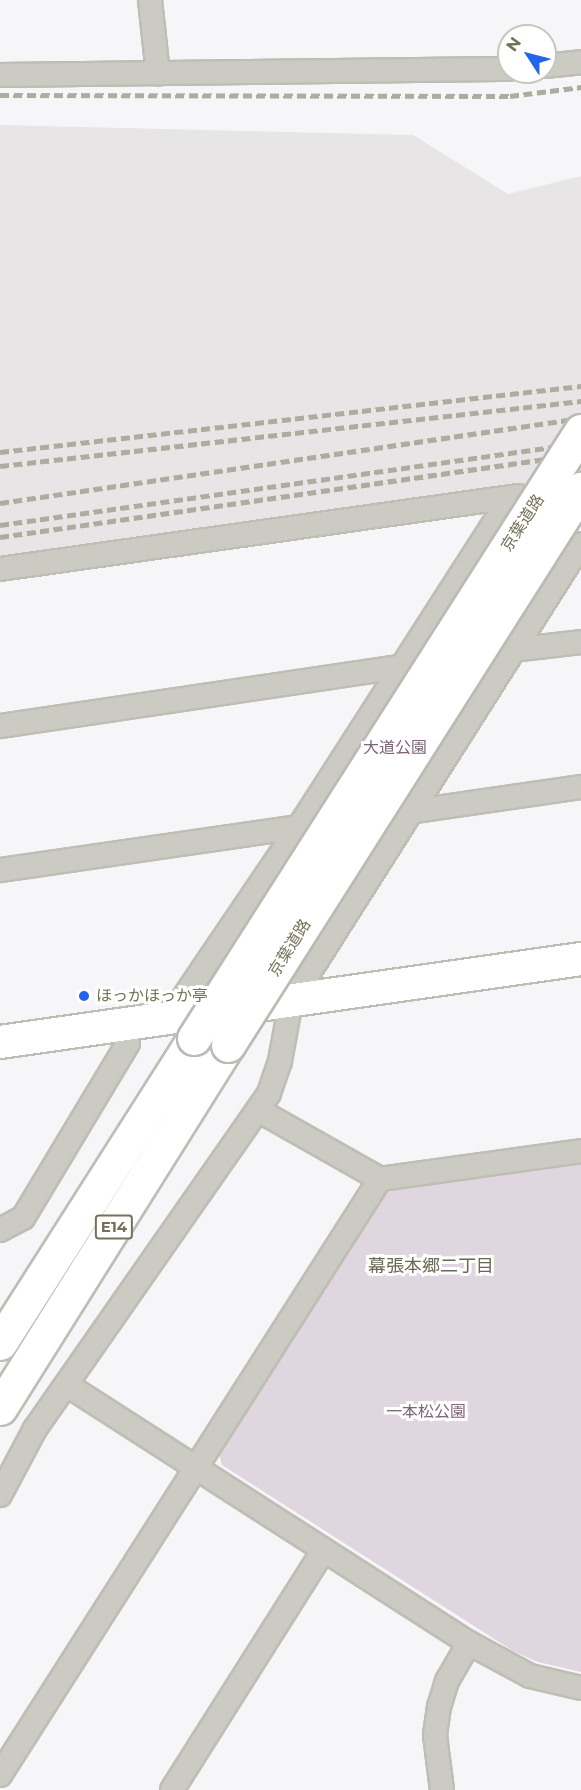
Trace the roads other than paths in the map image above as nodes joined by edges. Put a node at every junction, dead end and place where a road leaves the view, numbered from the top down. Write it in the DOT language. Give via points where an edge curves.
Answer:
graph roads {
  1 [pos="150,0"];
  2 [pos="581,62"];
  3 [pos="557,65"];
  4 [pos="497,69"];
  5 [pos="158,74"];
  6 [pos="0,75"];
  7 [pos="581,431"];
  8 [pos="581,488"];
  9 [pos="510,498"];
  10 [pos="581,544"];
  11 [pos="0,569"];
  12 [pos="581,642"];
  13 [pos="512,650"];
  14 [pos="401,667"];
  15 [pos="0,726"];
  16 [pos="581,787"];
  17 [pos="408,812"];
  18 [pos="299,827"];
  19 [pos="0,870"];
  20 [pos="581,959"];
  21 [pos="291,1001"];
  22 [pos="125,1027"];
  23 [pos="182,1028"];
  24 [pos="0,1042"];
  25 [pos="258,1110"];
  26 [pos="581,1151"];
  27 [pos="380,1179"];
  28 [pos="0,1230"];
  29 [pos="0,1342"];
  30 [pos="67,1385"];
  31 [pos="0,1408"];
  32 [pos="196,1466"];
  33 [pos="0,1495"];
  34 [pos="324,1550"];
  35 [pos="469,1643"];
  36 [pos="581,1688"];
  37 [pos="0,1775"];
  38 [pos="172,1790"];
  39 [pos="442,1790"];
  1 -- 5 [label="street"];
  2 -- 3 [label="street"];
  4 -- 5 [label="street"];
  5 -- 6 [label="street"];
  7 -- 23 [label="highway, 京葉道路 / E14, bridge"];
  8 -- 9 [label="street"];
  8 -- 31 [label="highway, 京葉道路 / E14, bridge"];
  9 -- 11 [label="street"];
  9 -- 14 [label="street"];
  10 -- 13 [label="street"];
  12 -- 13 [label="street"];
  13 -- 17 [label="street"];
  14 -- 15 [label="street"];
  14 -- 18 [label="street"];
  16 -- 17 [label="street"];
  17 -- 21 [label="street"];
  18 -- 19 [label="street"];
  18 -- 23 [label="street"];
  20 -- 21 [label="street"];
  21 -- 23 [label="street"];
  21 -- 25 [label="street" via="280,1061"];
  22 -- 23 [label="street"];
  22 -- 24 [label="street"];
  22 -- 28 [label="street" via="128,1043 23,1218"];
  23 -- 29 [label="highway, 京葉道路 / E14"];
  25 -- 27 [label="street"];
  25 -- 30 [label="street"];
  26 -- 27 [label="street"];
  27 -- 32 [label="street"];
  30 -- 32 [label="street"];
  30 -- 33 [label="street" via="35,1430"];
  32 -- 34 [label="street"];
  32 -- 37 [label="street"];
  34 -- 35 [label="street"];
  34 -- 38 [label="street"];
  35 -- 36 [label="street" via="530,1676"];
  35 -- 39 [label="street" via="447,1681 438,1707 435,1735"];
}
